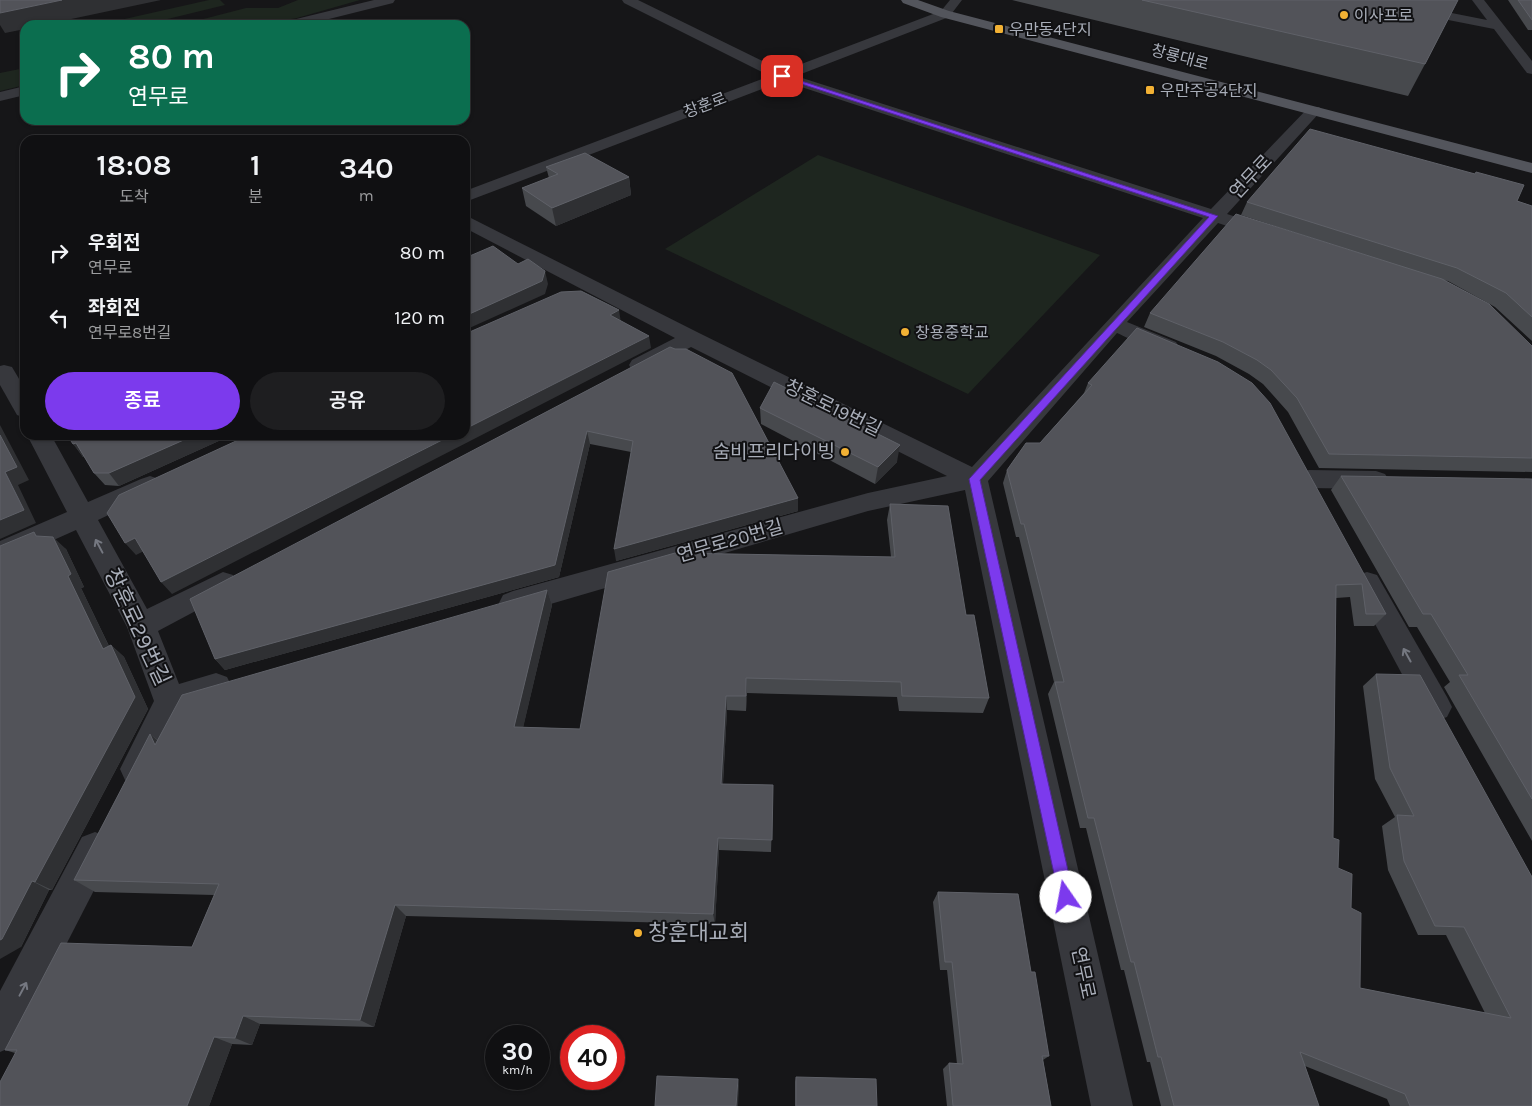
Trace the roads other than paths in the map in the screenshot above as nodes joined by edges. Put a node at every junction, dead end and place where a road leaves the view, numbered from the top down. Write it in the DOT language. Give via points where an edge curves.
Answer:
graph roads {
  1 [pos="389,0"];
  2 [pos="628,0"];
  3 [pos="907,0"];
  4 [pos="956,0"];
  5 [pos="1367,0"];
  6 [pos="1478,0"];
  7 [pos="945,14"];
  8 [pos="309,20"];
  9 [pos="1498,26"];
  10 [pos="1509,40"];
  11 [pos="1532,44"];
  12 [pos="1531,67"];
  13 [pos="782,76"];
  14 [pos="20,91"];
  15 [pos="0,96"];
  16 [pos="1314,110"];
  17 [pos="1532,168"];
  18 [pos="470,195"];
  19 [pos="1214,216"];
  20 [pos="470,224"];
  21 [pos="1280,237"];
  22 [pos="587,284"];
  23 [pos="561,296"];
  24 [pos="1114,324"];
  25 [pos="692,338"];
  26 [pos="1194,358"];
  27 [pos="20,366"];
  28 [pos="2,372"];
  29 [pos="622,374"];
  30 [pos="20,402"];
  31 [pos="42,440"];
  32 [pos="1296,454"];
  33 [pos="170,475"];
  34 [pos="975,479"];
  35 [pos="1309,480"];
  36 [pos="1396,480"];
  37 [pos="1324,506"];
  38 [pos="83,515"];
  39 [pos="0,553"];
  40 [pos="1353,558"];
  41 [pos="246,571"];
  42 [pos="486,611"];
  43 [pos="141,626"];
  44 [pos="237,682"];
  45 [pos="170,700"];
  46 [pos="1450,733"];
  47 [pos="0,1032"];
  48 [pos="1112,1106"];
  1 -- 8 [label="street"];
  2 -- 13 [label="street"];
  3 -- 7 [label="main road, 창룡대로"];
  4 -- 7 [label="street"];
  5 -- 9 [label="street"];
  6 -- 9 [label="street"];
  7 -- 13 [label="street, 창훈로"];
  7 -- 16 [label="main road, 창룡대로"];
  9 -- 10 [label="street"];
  10 -- 11 [label="street"];
  10 -- 12 [label="street"];
  13 -- 18 [label="street, 창훈로"];
  13 -- 19 [label="street"];
  14 -- 15 [label="street"];
  16 -- 17 [label="main road, 창룡대로"];
  16 -- 19 [label="street, 연무로"];
  19 -- 21 [label="street"];
  19 -- 24 [label="street, 연무로"];
  20 -- 22 [label="street, 창훈로19번길"];
  22 -- 23 [label="street"];
  22 -- 25 [label="street, 창훈로19번길"];
  24 -- 26 [label="street"];
  24 -- 34 [label="street, 연무로"];
  25 -- 29 [label="street"];
  25 -- 34 [label="street, 창훈로19번길"];
  27 -- 28 [label="street"];
  28 -- 30 [label="street"];
  31 -- 38 [label="street, 창훈로29번길"];
  32 -- 35 [label="street"];
  33 -- 38 [label="street"];
  34 -- 42 [label="street, 연무로20번길" via="868,502"];
  34 -- 48 [label="street, 연무로"];
  35 -- 36 [label="street"];
  35 -- 37 [label="street"];
  38 -- 39 [label="street"];
  43 -- 38 [label="street, 창훈로29번길, one-way"];
  46 -- 40 [label="street, one-way"];
  41 -- 43 [label="street"];
  43 -- 45 [label="street, 창훈로29번길"];
  44 -- 45 [label="street"];
  47 -- 45 [label="street, 창훈로29번길, one-way"];
}
